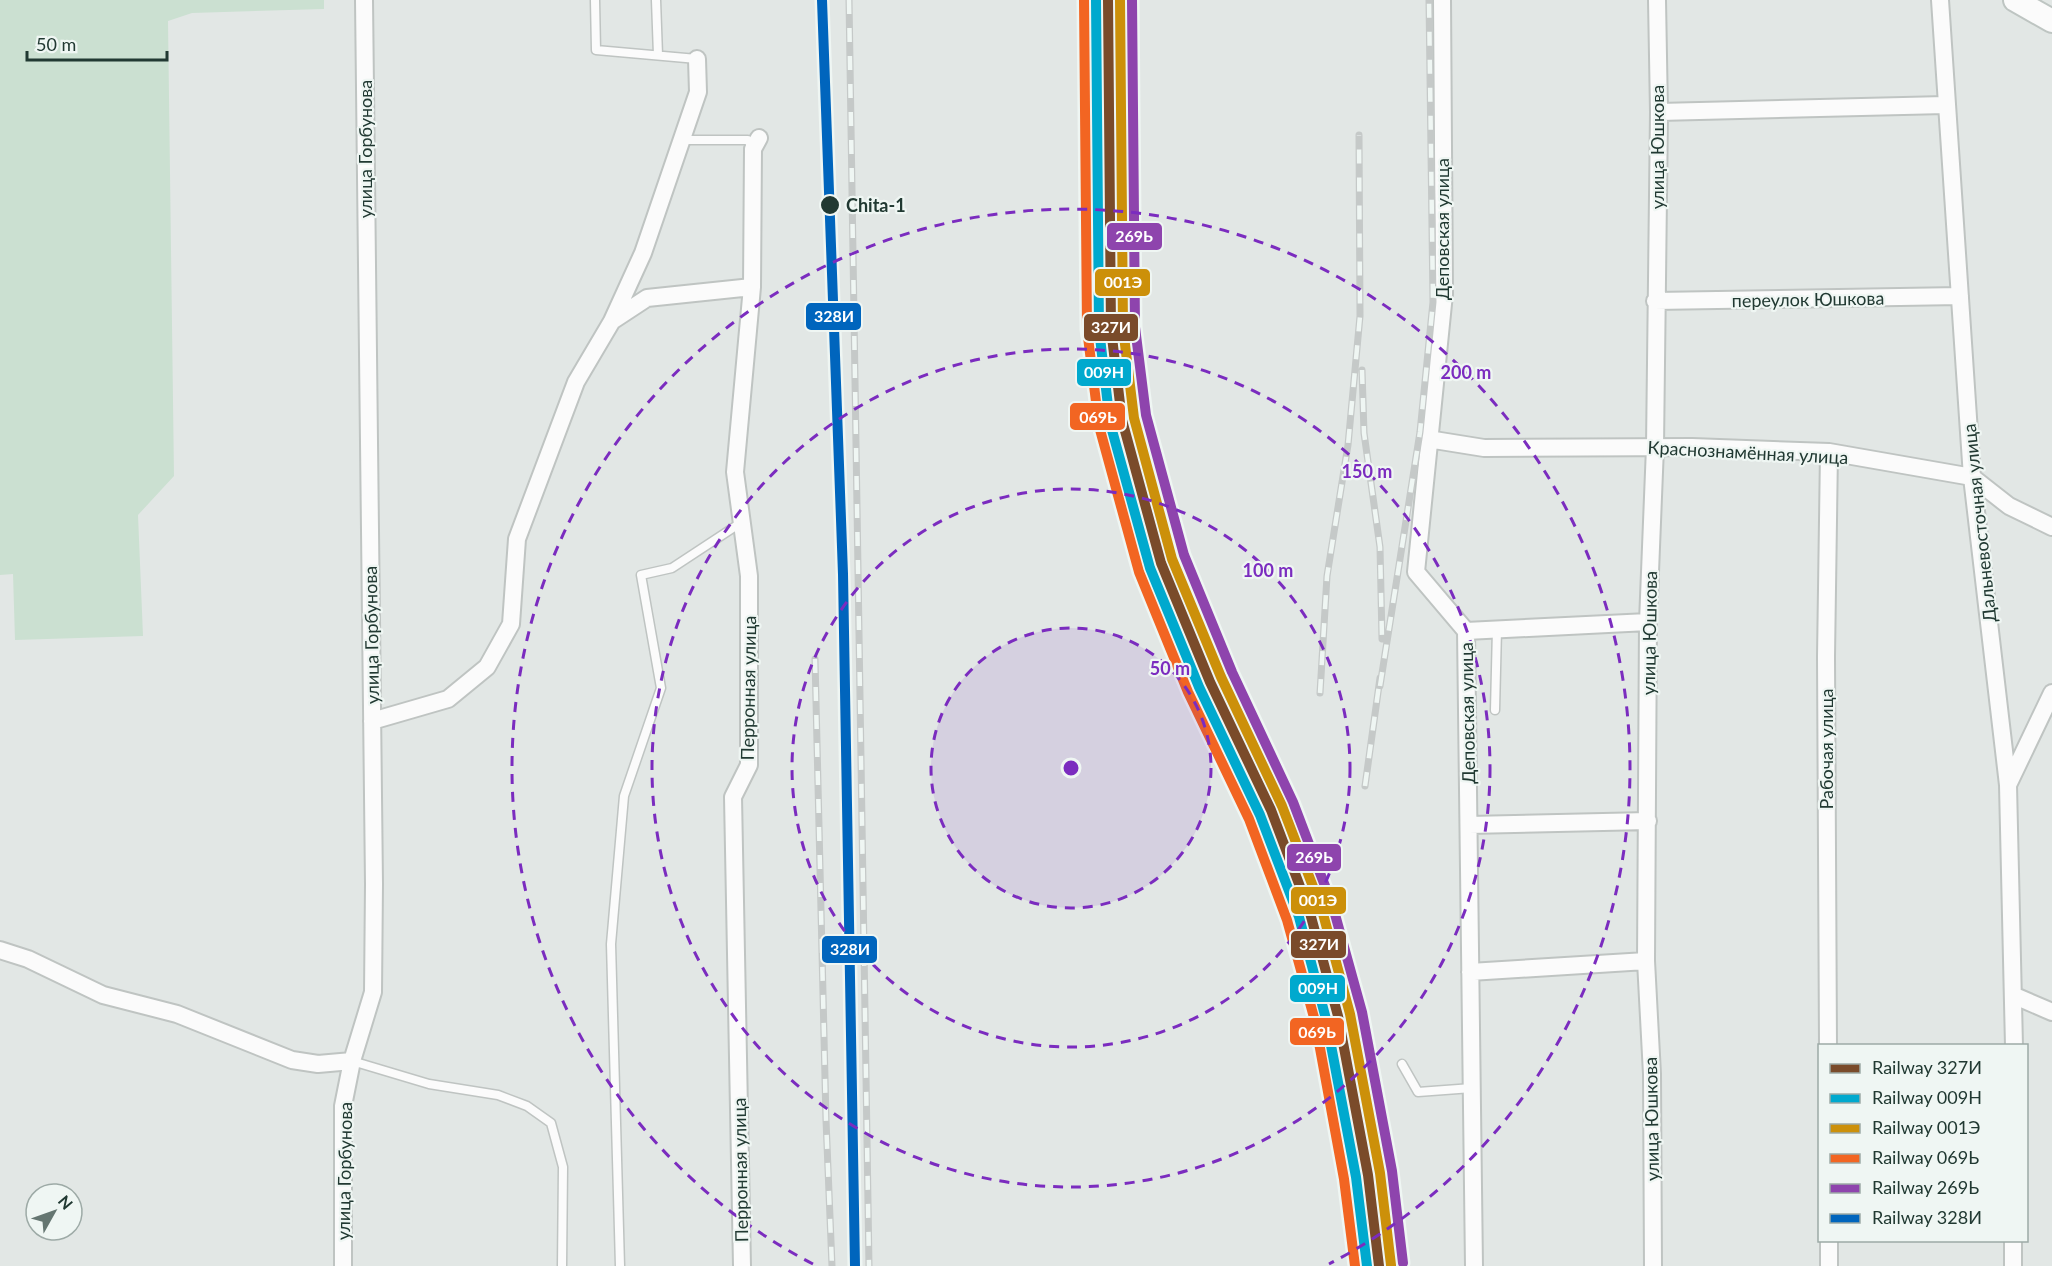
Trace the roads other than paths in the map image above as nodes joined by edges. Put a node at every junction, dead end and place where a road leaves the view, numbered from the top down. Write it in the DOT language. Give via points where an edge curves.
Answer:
graph roads {
  1 [pos="364,0"];
  2 [pos="595,0"];
  3 [pos="656,0"];
  4 [pos="1442,0"];
  5 [pos="1940,0"];
  6 [pos="2015,0"];
  7 [pos="1654,2"];
  8 [pos="2052,21"];
  9 [pos="658,56"];
  10 [pos="697,59"];
  11 [pos="1945,105"];
  12 [pos="1659,112"];
  13 [pos="681,140"];
  14 [pos="756,143"];
  15 [pos="752,287"];
  16 [pos="1960,296"];
  17 [pos="1655,301"];
  18 [pos="612,321"];
  19 [pos="1428,439"];
  20 [pos="1655,447"];
  21 [pos="1829,452"];
  22 [pos="1972,477"];
  23 [pos="742,522"];
  24 [pos="2052,527"];
  25 [pos="1648,622"];
  26 [pos="1497,629"];
  27 [pos="1466,631"];
  28 [pos="2052,693"];
  29 [pos="1495,710"];
  30 [pos="372,721"];
  31 [pos="2008,785"];
  32 [pos="1648,821"];
  33 [pos="1469,825"];
  34 [pos="0,950"];
  35 [pos="1646,961"];
  36 [pos="1470,972"];
  37 [pos="2014,996"];
  38 [pos="2052,1012"];
  39 [pos="1827,1044"];
  40 [pos="2014,1044"];
  41 [pos="352,1061"];
  42 [pos="1402,1064"];
  43 [pos="1472,1088"];
  44 [pos="1828,1242"];
  45 [pos="2013,1242"];
  46 [pos="343,1266"];
  47 [pos="562,1266"];
  48 [pos="620,1266"];
  49 [pos="742,1266"];
  50 [pos="1474,1266"];
  51 [pos="1653,1266"];
  52 [pos="1829,1266"];
  53 [pos="2013,1266"];
  1 -- 30 [label="street, улица Горбунова"];
  2 -- 9 [label="lane" via="596,50"];
  3 -- 9 [label="lane"];
  4 -- 19 [label="street, Деповская улица" via="1444,294"];
  5 -- 11 [label="street, Дальневосточная улица"];
  6 -- 8 [label="main road"];
  7 -- 12 [label="street, улица Юшкова"];
  9 -- 10 [label="lane"];
  10 -- 13 [label="street" via="698,92"];
  11 -- 12 [label="street"];
  11 -- 16 [label="street, Дальневосточная улица"];
  12 -- 17 [label="street, улица Юшкова"];
  13 -- 14 [label="lane"];
  13 -- 18 [label="street" via="643,253"];
  14 -- 15 [label="street, Перронная улица"];
  15 -- 18 [label="street" via="647,298"];
  15 -- 23 [label="street, Перронная улица" via="735,472"];
  16 -- 17 [label="street, переулок Юшкова"];
  16 -- 22 [label="street, Дальневосточная улица"];
  17 -- 20 [label="street, улица Юшкова"];
  18 -- 30 [label="street" via="576,382 517,539 511,624 487,667 448,699"];
  19 -- 20 [label="street, Краснознамённая улица" via="1484,448"];
  19 -- 27 [label="street, Деповская улица" via="1416,572"];
  20 -- 21 [label="street, Краснознамённая улица"];
  20 -- 25 [label="street, улица Юшкова"];
  21 -- 22 [label="street, Краснознамённая улица"];
  21 -- 39 [label="street, Рабочая улица"];
  22 -- 24 [label="street, Краснознамённая улица" via="2009,506"];
  22 -- 31 [label="street, Дальневосточная улица"];
  23 -- 48 [label="lane" via="672,568 640,575 661,688 624,796 611,944"];
  23 -- 49 [label="street, Перронная улица" via="748,576 749,765 733,797"];
  25 -- 26 [label="street"];
  25 -- 32 [label="street, улица Юшкова"];
  26 -- 27 [label="street"];
  26 -- 29 [label="lane"];
  27 -- 33 [label="street, Деповская улица"];
  28 -- 31 [label="street"];
  30 -- 41 [label="street, улица Горбунова" via="373,992"];
  31 -- 37 [label="street, Дальневосточная улица"];
  32 -- 33 [label="street"];
  32 -- 35 [label="street, улица Юшкова"];
  33 -- 36 [label="street, Деповская улица"];
  34 -- 41 [label="street" via="103,995 177,1014 292,1060 318,1064"];
  35 -- 36 [label="street"];
  35 -- 51 [label="street, улица Юшкова" via="1652,1074"];
  36 -- 43 [label="street, Деповская улица"];
  37 -- 38 [label="street"];
  37 -- 40 [label="street, Дальневосточная улица"];
  41 -- 46 [label="street, улица Горбунова" via="343,1106"];
  41 -- 47 [label="lane" via="429,1084 498,1095 527,1106 551,1123 563,1167"];
  42 -- 43 [label="lane" via="1418,1092"];
  43 -- 50 [label="street, Деповская улица"];
  44 -- 52 [label="street"];
  45 -- 53 [label="street"];
}
